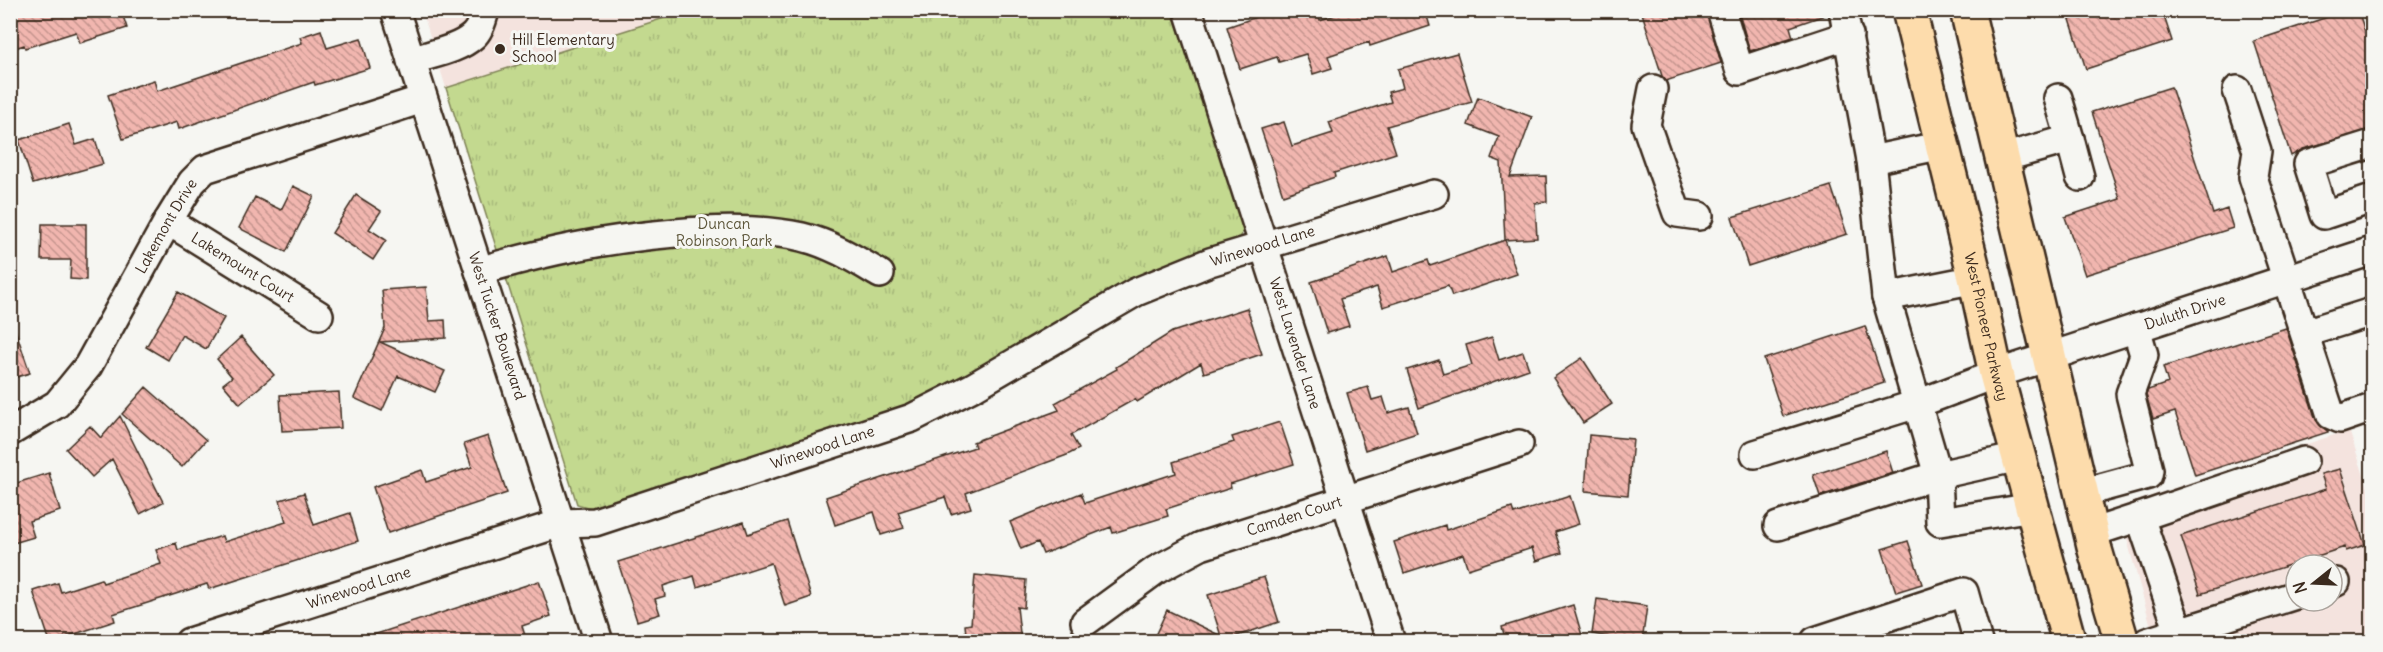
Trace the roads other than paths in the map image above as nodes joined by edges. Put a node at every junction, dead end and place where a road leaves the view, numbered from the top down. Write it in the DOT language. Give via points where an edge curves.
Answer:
graph roads {
  1 [pos="395,10"];
  2 [pos="485,10"];
  3 [pos="1188,10"];
  4 [pos="1721,10"];
  5 [pos="1909,10"];
  6 [pos="1967,10"];
  7 [pos="1846,23"];
  8 [pos="411,61"];
  9 [pos="1653,89"];
  10 [pos="2237,90"];
  11 [pos="2058,98"];
  12 [pos="423,99"];
  13 [pos="2070,139"];
  14 [pos="2373,144"];
  15 [pos="1943,145"];
  16 [pos="2002,158"];
  17 [pos="1871,160"];
  18 [pos="2080,177"];
  19 [pos="1434,194"];
  20 [pos="2373,200"];
  21 [pos="1699,216"];
  22 [pos="168,221"];
  23 [pos="1263,246"];
  24 [pos="2373,251"];
  25 [pos="479,271"];
  26 [pos="880,274"];
  27 [pos="1976,279"];
  28 [pos="2287,279"];
  29 [pos="1886,297"];
  30 [pos="2373,312"];
  31 [pos="319,315"];
  32 [pos="2136,328"];
  33 [pos="2305,333"];
  34 [pos="2049,356"];
  35 [pos="1996,374"];
  36 [pos="1917,404"];
  37 [pos="2373,408"];
  38 [pos="10,432"];
  39 [pos="1519,444"];
  40 [pos="1755,454"];
  41 [pos="2019,457"];
  42 [pos="2304,461"];
  43 [pos="1938,475"];
  44 [pos="2082,494"];
  45 [pos="1347,501"];
  46 [pos="2033,507"];
  47 [pos="2140,517"];
  48 [pos="561,523"];
  49 [pos="1778,526"];
  50 [pos="2091,533"];
  51 [pos="2284,599"];
  52 [pos="1085,621"];
  53 [pos="2180,637"];
  54 [pos="1815,641"];
  55 [pos="189,642"];
  56 [pos="599,642"];
  57 [pos="1391,642"];
  58 [pos="1978,642"];
  59 [pos="2069,642"];
  60 [pos="2121,642"];
  61 [pos="2147,642"];
  1 -- 8 [label="street, West Tucker Boulevard"];
  2 -- 8 [label="street" via="474,36"];
  3 -- 23 [label="street, West Lavender Lane"];
  4 -- 7 [label="street" via="1740,71"];
  5 -- 15 [label="main road, West Pioneer Parkway"];
  6 -- 16 [label="main road"];
  7 -- 17 [label="street"];
  8 -- 12 [label="street, West Tucker Boulevard"];
  9 -- 21 [label="street" via="1646,125 1677,213"];
  10 -- 28 [label="street" via="2257,151 2253,177"];
  11 -- 13 [label="street"];
  12 -- 22 [label="street, Lakemont Drive" via="206,169 192,182"];
  12 -- 25 [label="street, West Tucker Boulevard"];
  13 -- 16 [label="street"];
  13 -- 18 [label="street"];
  14 -- 20 [label="street" via="2308,164 2324,215"];
  15 -- 17 [label="street"];
  15 -- 27 [label="main road, West Pioneer Parkway"];
  16 -- 34 [label="main road"];
  17 -- 29 [label="street"];
  19 -- 23 [label="street, Winewood Lane"];
  22 -- 31 [label="street, Lakemount Court"];
  22 -- 38 [label="street, Lakemont Drive" via="88,366 57,404"];
  23 -- 45 [label="street, West Lavender Lane"];
  23 -- 48 [label="street, Winewood Lane" via="1210,262 1136,292 912,418 595,522"];
  24 -- 28 [label="street, Duluth Drive"];
  25 -- 26 [label="street" via="580,244 715,230 802,237 837,249"];
  25 -- 48 [label="street, West Tucker Boulevard"];
  27 -- 29 [label="street"];
  27 -- 35 [label="main road, West Pioneer Parkway"];
  28 -- 32 [label="street, Duluth Drive"];
  28 -- 33 [label="street"];
  29 -- 36 [label="street"];
  30 -- 33 [label="street"];
  32 -- 34 [label="street, Duluth Drive"];
  32 -- 44 [label="street" via="2144,355 2130,394 2148,475"];
  33 -- 37 [label="street" via="2331,415 2340,419"];
  34 -- 35 [label="street, Duluth Drive"];
  34 -- 44 [label="main road"];
  35 -- 36 [label="street, Duluth Drive"];
  35 -- 41 [label="main road, West Pioneer Parkway"];
  36 -- 40 [label="street, Duluth Drive"];
  36 -- 43 [label="street"];
  39 -- 45 [label="street, Camden Court"];
  41 -- 43 [label="street"];
  41 -- 46 [label="main road, West Pioneer Parkway"];
  42 -- 47 [label="street"];
  43 -- 46 [label="street" via="1940,522"];
  43 -- 49 [label="street"];
  44 -- 50 [label="main road"];
  45 -- 52 [label="street, Camden Court" via="1201,546 1156,570"];
  45 -- 57 [label="street, West Lavender Lane"];
  46 -- 59 [label="main road, West Pioneer Parkway"];
  47 -- 50 [label="street"];
  47 -- 53 [label="street"];
  48 -- 55 [label="street, Winewood Lane"];
  48 -- 56 [label="street, West Tucker Boulevard"];
  50 -- 60 [label="main road"];
  51 -- 53 [label="street"];
  53 -- 61 [label="street"];
  54 -- 58 [label="street" via="1964,592"];
}
